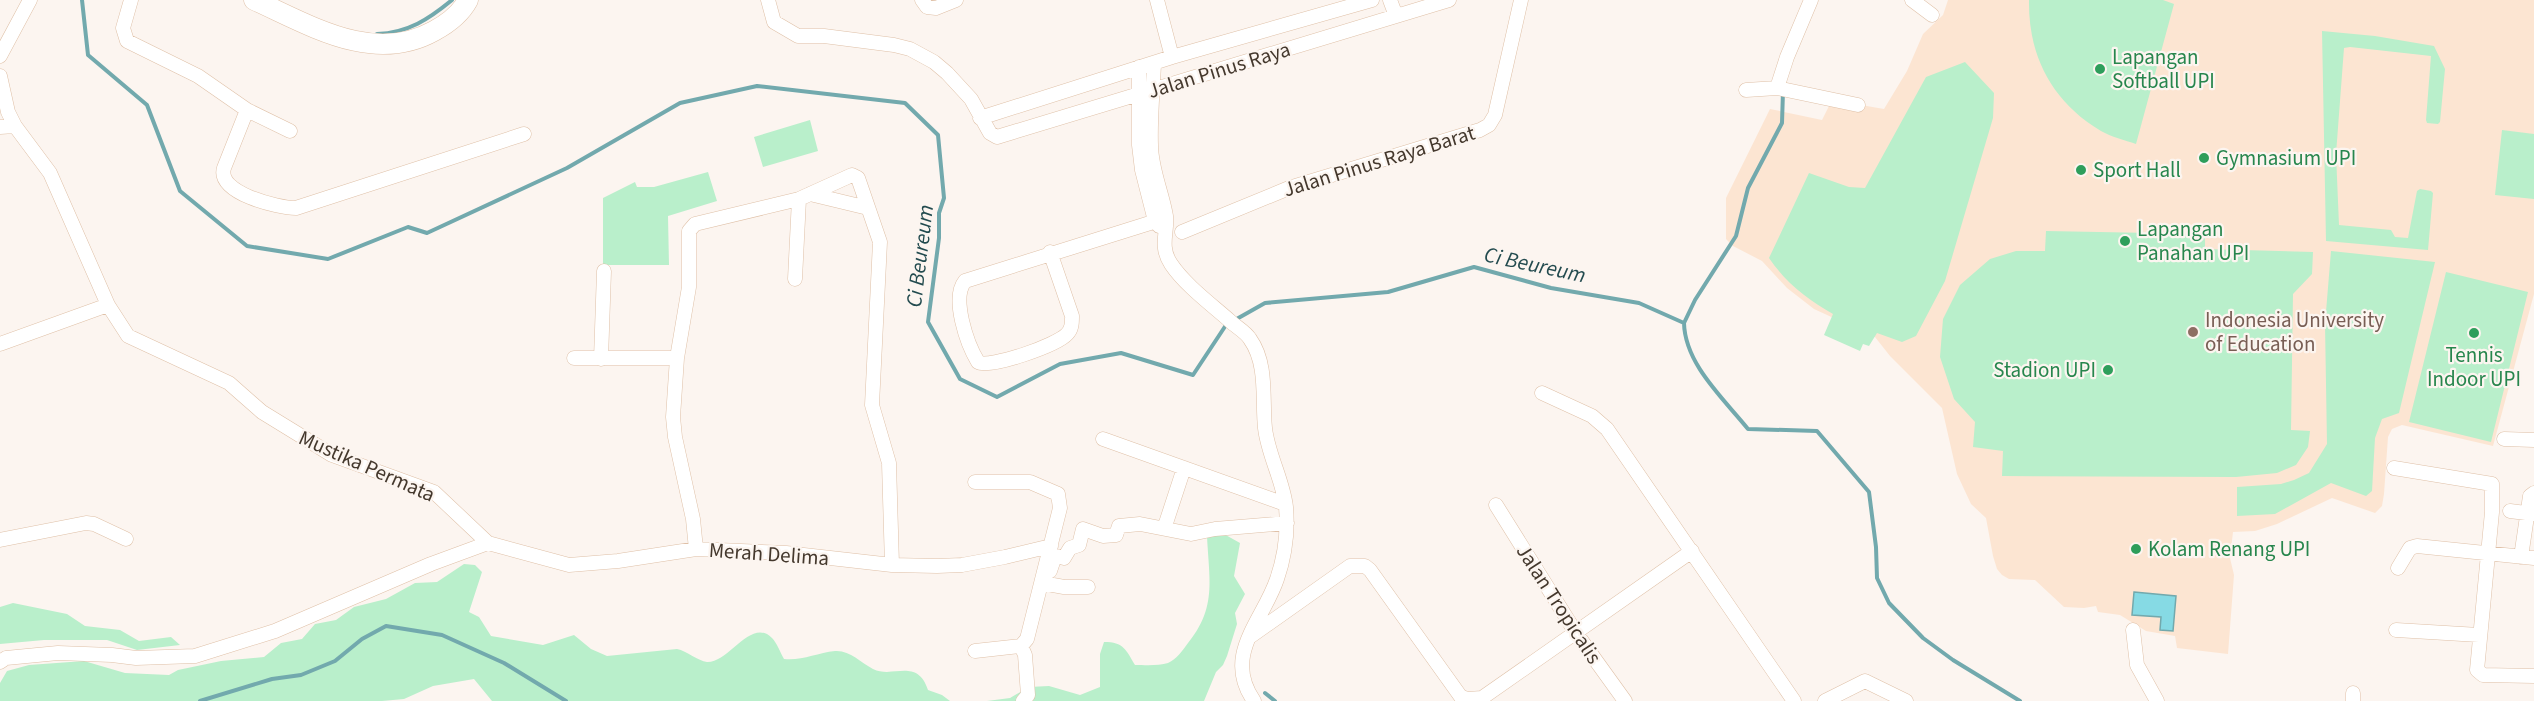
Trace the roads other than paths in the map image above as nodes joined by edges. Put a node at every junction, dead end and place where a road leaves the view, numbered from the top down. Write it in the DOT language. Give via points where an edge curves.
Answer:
graph roads {
  1 [pos="30,0"];
  2 [pos="131,0"];
  3 [pos="254,0"];
  4 [pos="468,0"];
  5 [pos="768,0"];
  6 [pos="922,0"];
  7 [pos="956,0"];
  8 [pos="1157,0"];
  9 [pos="1372,0"];
  10 [pos="1390,0"];
  11 [pos="1449,0"];
  12 [pos="1521,0"];
  13 [pos="1811,0"];
  14 [pos="1912,0"];
  15 [pos="20,8"];
  16 [pos="1331,12"];
  17 [pos="1932,15"];
  18 [pos="1396,16"];
  19 [pos="1338,34"];
  20 [pos="2,51"];
  21 [pos="1188,53"];
  22 [pos="1172,57"];
  23 [pos="1154,63"];
  24 [pos="1139,67"];
  25 [pos="0,76"];
  26 [pos="1195,77"];
  27 [pos="1777,88"];
  28 [pos="1153,90"];
  29 [pos="1746,90"];
  30 [pos="1139,95"];
  31 [pos="1858,105"];
  32 [pos="247,110"];
  33 [pos="980,118"];
  34 [pos="15,126"];
  35 [pos="0,127"];
  36 [pos="290,131"];
  37 [pos="524,134"];
  38 [pos="804,196"];
  39 [pos="868,208"];
  40 [pos="1162,223"];
  41 [pos="1182,232"];
  42 [pos="1050,252"];
  43 [pos="604,272"];
  44 [pos="795,279"];
  45 [pos="108,305"];
  46 [pos="0,344"];
  47 [pos="574,358"];
  48 [pos="601,358"];
  49 [pos="677,358"];
  50 [pos="1542,393"];
  51 [pos="1103,439"];
  52 [pos="2504,439"];
  53 [pos="2534,440"];
  54 [pos="1184,468"];
  55 [pos="2394,468"];
  56 [pos="975,482"];
  57 [pos="2534,493"];
  58 [pos="1285,504"];
  59 [pos="1496,505"];
  60 [pos="2510,511"];
  61 [pos="2531,513"];
  62 [pos="1166,523"];
  63 [pos="1287,523"];
  64 [pos="126,539"];
  65 [pos="0,540"];
  66 [pos="488,543"];
  67 [pos="1051,546"];
  68 [pos="696,549"];
  69 [pos="1692,551"];
  70 [pos="2488,552"];
  71 [pos="2527,557"];
  72 [pos="892,565"];
  73 [pos="2398,568"];
  74 [pos="1044,583"];
  75 [pos="1089,587"];
  76 [pos="2133,630"];
  77 [pos="2396,630"];
  78 [pos="1576,633"];
  79 [pos="2478,635"];
  80 [pos="1246,639"];
  81 [pos="1021,646"];
  82 [pos="975,651"];
  83 [pos="0,662"];
  84 [pos="2534,676"];
  85 [pos="1023,701"];
  86 [pos="1254,701"];
  87 [pos="1625,701"];
  88 [pos="1794,701"];
  89 [pos="1825,701"];
  90 [pos="1906,701"];
  91 [pos="2157,701"];
  1 -- 15 [label="street"];
  2 -- 32 [label="street" via="123,28 127,41 198,76"];
  3 -- 4 [label="main road" via="337,38 371,44 418,40 443,26"];
  5 -- 33 [label="street" via="774,22 798,36 894,45 934,62 971,99"];
  6 -- 7 [label="street" via="927,7 936,8"];
  8 -- 22 [label="street"];
  9 -- 16 [label="street, Jalan Pinus Raya"];
  10 -- 18 [label="street"];
  11 -- 18 [label="street, Jalan Pinus Raya"];
  12 -- 41 [label="street, Jalan Pinus Raya Barat" via="1495,115 1489,125 1289,188"];
  13 -- 27 [label="street"];
  14 -- 17 [label="street"];
  15 -- 20 [label="street"];
  16 -- 19 [label="street"];
  16 -- 21 [label="street, Jalan Pinus Raya"];
  18 -- 19 [label="street, Jalan Pinus Raya"];
  19 -- 26 [label="street, Jalan Pinus Raya"];
  21 -- 22 [label="street, Jalan Pinus Raya"];
  21 -- 26 [label="street"];
  22 -- 23 [label="street, Jalan Pinus Raya"];
  23 -- 24 [label="street, Jalan Pinus Raya"];
  23 -- 28 [label="street"];
  24 -- 30 [label="street"];
  24 -- 33 [label="street, Jalan Pinus Raya"];
  25 -- 34 [label="street, Mustika Permata"];
  26 -- 28 [label="street, Jalan Pinus Raya"];
  27 -- 29 [label="street"];
  27 -- 31 [label="street"];
  28 -- 30 [label="street, Jalan Pinus Raya"];
  28 -- 40 [label="street" via="1151,145"];
  30 -- 33 [label="street, Jalan Pinus Raya" via="1000,137 990,133"];
  30 -- 40 [label="street" via="1142,170"];
  32 -- 36 [label="street"];
  32 -- 37 [label="street" via="224,178 240,193 285,208"];
  34 -- 35 [label="street"];
  34 -- 45 [label="street, Mustika Permata" via="50,173"];
  38 -- 39 [label="street"];
  38 -- 39 [label="street" via="851,175 855,176"];
  38 -- 44 [label="street"];
  38 -- 49 [label="street" via="691,227 689,287"];
  39 -- 72 [label="street" via="880,242 872,405 888,463"];
  40 -- 42 [label="street"];
  40 -- 58 [label="street" via="1171,264 1250,339 1257,353 1262,372 1265,430"];
  42 -- 42 [label="street" via="965,281 961,286 959,305 978,362 990,364 1022,355 1068,334 1072,316"];
  43 -- 48 [label="street"];
  45 -- 46 [label="street"];
  45 -- 66 [label="street, Mustika Permata" via="133,340 229,383 262,412 332,455 434,492"];
  47 -- 48 [label="street"];
  48 -- 49 [label="street"];
  49 -- 68 [label="street" via="673,417"];
  50 -- 69 [label="street" via="1592,416 1607,429"];
  51 -- 54 [label="street"];
  52 -- 53 [label="street"];
  54 -- 58 [label="street"];
  54 -- 62 [label="street"];
  55 -- 70 [label="street" via="2492,484"];
  56 -- 67 [label="street" via="1030,482 1058,494 1060,508"];
  57 -- 61 [label="street" via="2530,496"];
  58 -- 63 [label="street"];
  59 -- 78 [label="street, Jalan Tropicalis"];
  60 -- 61 [label="street"];
  61 -- 71 [label="street"];
  63 -- 74 [label="street" via="1191,534 1140,524 1119,526 1116,535 1103,536 1083,529 1079,545 1070,548 1064,558 1054,556"];
  63 -- 80 [label="street" via="1277,579"];
  64 -- 65 [label="street" via="86,523"];
  66 -- 68 [label="street, Merah Delima" via="569,565"];
  66 -- 83 [label="street" via="275,631 195,656 136,658 58,653 6,658"];
  67 -- 72 [label="street, Merah Delima" via="962,565"];
  67 -- 74 [label="street"];
  68 -- 72 [label="street, Merah Delima" via="786,553"];
  69 -- 78 [label="street"];
  69 -- 88 [label="street"];
  70 -- 71 [label="street"];
  70 -- 73 [label="street" via="2413,546"];
  70 -- 79 [label="street"];
  74 -- 75 [label="street"];
  74 -- 81 [label="street" via="1027,639"];
  76 -- 91 [label="street" via="2137,665"];
  77 -- 79 [label="street"];
  78 -- 80 [label="street" via="1482,698 1464,699 1371,570 1357,565 1350,566"];
  78 -- 87 [label="street, Jalan Tropicalis"];
  79 -- 84 [label="street" via="2479,674"];
  80 -- 86 [label="street" via="1244,679"];
  81 -- 82 [label="street"];
  81 -- 85 [label="street" via="1028,695"];
  89 -- 90 [label="street" via="1865,681"];
}
